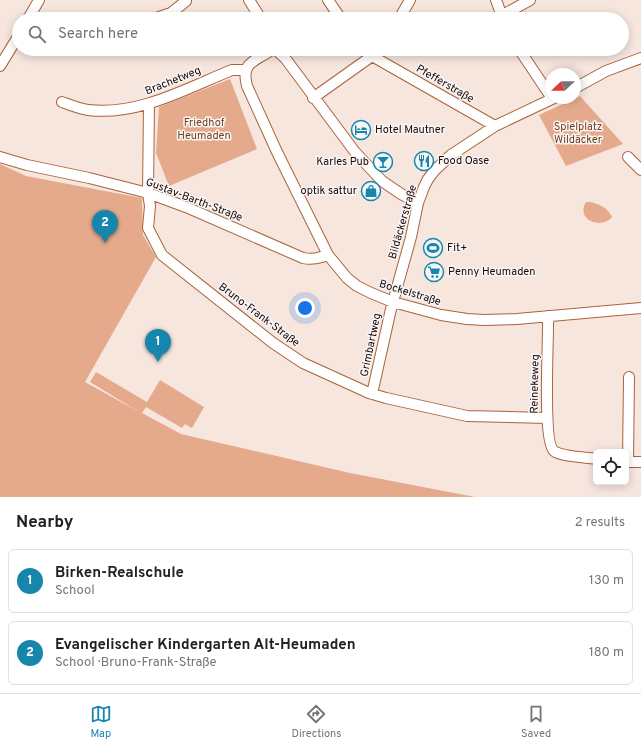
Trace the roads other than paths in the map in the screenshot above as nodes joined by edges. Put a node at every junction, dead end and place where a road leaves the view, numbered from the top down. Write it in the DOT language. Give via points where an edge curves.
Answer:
graph roads {
  1 [pos="39,0"];
  2 [pos="249,0"];
  3 [pos="328,0"];
  4 [pos="410,0"];
  5 [pos="496,0"];
  6 [pos="530,0"];
  7 [pos="186,1"];
  8 [pos="32,12"];
  9 [pos="172,12"];
  10 [pos="257,12"];
  11 [pos="336,12"];
  12 [pos="403,12"];
  13 [pos="500,12"];
  14 [pos="511,12"];
  15 [pos="12,46"];
  16 [pos="263,56"];
  17 [pos="282,56"];
  18 [pos="366,56"];
  19 [pos="380,56"];
  20 [pos="524,56"];
  21 [pos="641,58"];
  22 [pos="0,66"];
  23 [pos="245,70"];
  24 [pos="581,85"];
  25 [pos="545,88"];
  26 [pos="313,98"];
  27 [pos="545,101"];
  28 [pos="62,102"];
  29 [pos="149,104"];
  30 [pos="495,126"];
  31 [pos="0,157"];
  32 [pos="628,157"];
  33 [pos="641,170"];
  34 [pos="148,193"];
  35 [pos="418,203"];
  36 [pos="328,255"];
  37 [pos="393,302"];
  38 [pos="641,308"];
  39 [pos="548,316"];
  40 [pos="629,378"];
  41 [pos="372,394"];
  42 [pos="547,418"];
  43 [pos="627,449"];
  44 [pos="593,459"];
  45 [pos="629,462"];
  46 [pos="641,462"];
  1 -- 8 [label="street"];
  2 -- 10 [label="street"];
  3 -- 11 [label="street"];
  4 -- 12 [label="street"];
  5 -- 13 [label="street"];
  6 -- 14 [label="street"];
  7 -- 9 [label="street"];
  15 -- 22 [label="street"];
  16 -- 23 [label="street"];
  17 -- 26 [label="street"];
  18 -- 26 [label="street"];
  19 -- 30 [label="street, Pfefferstraße"];
  20 -- 25 [label="street"];
  21 -- 24 [label="street" via="606,71"];
  23 -- 29 [label="street, Brachetweg" via="232,70"];
  23 -- 36 [label="street, Bockelstraße" via="247,86"];
  26 -- 35 [label="street" via="355,152 382,181"];
  27 -- 30 [label="street, Bildäckerstraße"];
  28 -- 29 [label="street, Brachetweg" via="87,110 117,111"];
  29 -- 34 [label="street, Bruno-Frank-Straße"];
  30 -- 35 [label="street, Bildäckerstraße" via="451,155 435,170"];
  31 -- 34 [label="street, Gustav-Barth-Straße"];
  32 -- 33 [label="street"];
  34 -- 36 [label="street, Gustav-Barth-Straße" via="303,258"];
  34 -- 41 [label="street, Bruno-Frank-Straße" via="148,228 162,255 272,343 303,362"];
  35 -- 37 [label="street, Bildäckerstraße"];
  36 -- 37 [label="street, Bockelstraße" via="357,286"];
  37 -- 39 [label="street, Bockelstraße" via="467,319"];
  37 -- 41 [label="street, Grimbartweg"];
  38 -- 39 [label="street, Bockelstraße"];
  39 -- 42 [label="street, Reinekeweg"];
  40 -- 43 [label="street"];
  41 -- 42 [label="street, Bruno-Frank-Straße" via="467,416"];
  42 -- 44 [label="street, Reinekeweg" via="548,439 553,451"];
  45 -- 46 [label="street"];
}
